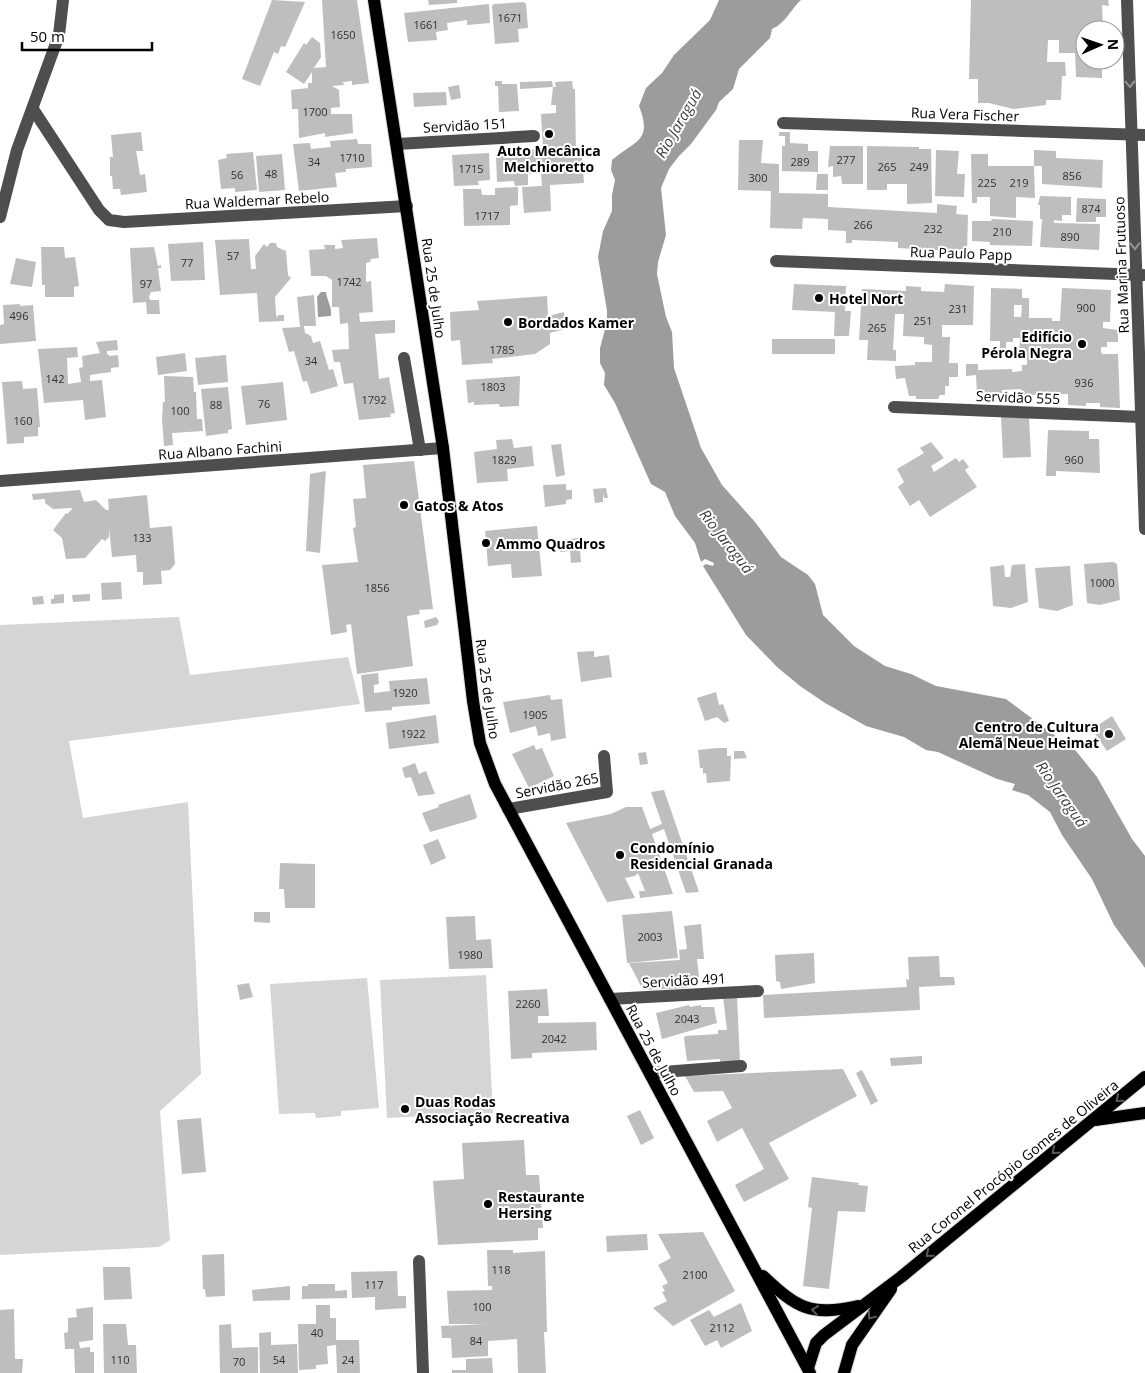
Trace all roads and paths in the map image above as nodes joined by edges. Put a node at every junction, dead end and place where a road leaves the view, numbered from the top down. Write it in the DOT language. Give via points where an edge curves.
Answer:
graph roads {
  1 [pos="63,0"];
  2 [pos="374,0"];
  3 [pos="1127,0"];
  4 [pos="33,109"];
  5 [pos="783,122"];
  6 [pos="1132,135"];
  7 [pos="1145,135"];
  8 [pos="534,136"];
  9 [pos="397,144"];
  10 [pos="407,206"];
  11 [pos="0,217"];
  12 [pos="776,261"];
  13 [pos="1141,275"];
  14 [pos="404,358"];
  15 [pos="894,407"];
  16 [pos="1141,417"];
  17 [pos="443,448"];
  18 [pos="420,450"];
  19 [pos="0,481"];
  20 [pos="1145,524"];
  21 [pos="1145,529"];
  22 [pos="604,756"];
  23 [pos="508,809"];
  24 [pos="758,991"];
  25 [pos="610,999"];
  26 [pos="741,1066"];
  27 [pos="650,1073"];
  28 [pos="1145,1077"];
  29 [pos="1145,1114"];
  30 [pos="1092,1121"];
  31 [pos="419,1261"];
  32 [pos="756,1270"];
  33 [pos="901,1277"];
  34 [pos="863,1304"];
  35 [pos="809,1371"];
  36 [pos="424,1373"];
  37 [pos="844,1373"];
  1 -- 4 [label="street" via="58,34"];
  2 -- 9 [label="main road, Rua 25 de Julho"];
  3 -- 6 [label="street, Rua Marina Frutuoso, one-way"];
  4 -- 10 [label="street, Rua Waldemar Rebelo" via="109,220 124,222"];
  4 -- 11 [label="street" via="17,150"];
  5 -- 6 [label="street, Rua Vera Fischer"];
  6 -- 7 [label="street, Rua Vera Fischer"];
  6 -- 13 [label="street, Rua Marina Frutuoso, one-way"];
  8 -- 9 [label="street, Servidão 151"];
  9 -- 10 [label="main road, Rua 25 de Julho"];
  10 -- 17 [label="main road, Rua 25 de Julho"];
  12 -- 13 [label="street, Rua Paulo Papp"];
  13 -- 16 [label="street, Rua Marina Frutuoso"];
  14 -- 18 [label="street"];
  15 -- 16 [label="street, Servidão 555"];
  16 -- 20 [label="street, Rua Marina Frutuoso"];
  17 -- 18 [label="street, Rua Albano Fachini"];
  17 -- 23 [label="main road, Rua 25 de Julho" via="480,743"];
  18 -- 19 [label="street, Rua Albano Fachini"];
  20 -- 21 [label="street, Rua Marina Frutuoso"];
  22 -- 23 [label="street, Servidão 265" via="608,792"];
  23 -- 25 [label="main road, Rua 25 de Julho"];
  24 -- 25 [label="street, Servidão 491"];
  25 -- 27 [label="main road, Rua 25 de Julho"];
  26 -- 27 [label="street"];
  27 -- 32 [label="main road, Rua 25 de Julho"];
  28 -- 30 [label="main road, Rua Coronel Procópio Gomes de Oliveira, one-way"];
  29 -- 30 [label="main road"];
  30 -- 33 [label="main road, Rua Coronel Procópio Gomes de Oliveira, one-way"];
  31 -- 36 [label="street"];
  34 -- 32 [label="main road, one-way" via="827,1311 806,1308 780,1293"];
  32 -- 35 [label="main road, Rua 25 de Julho"];
  33 -- 34 [label="main road, Rua Coronel Procópio Gomes de Oliveira"];
  33 -- 37 [label="main road, Rua Coronel Procópio Gomes de Oliveira, one-way" via="852,1345"];
  34 -- 35 [label="main road, Rua Coronel Procópio Gomes de Oliveira" via="816,1343"];
}
